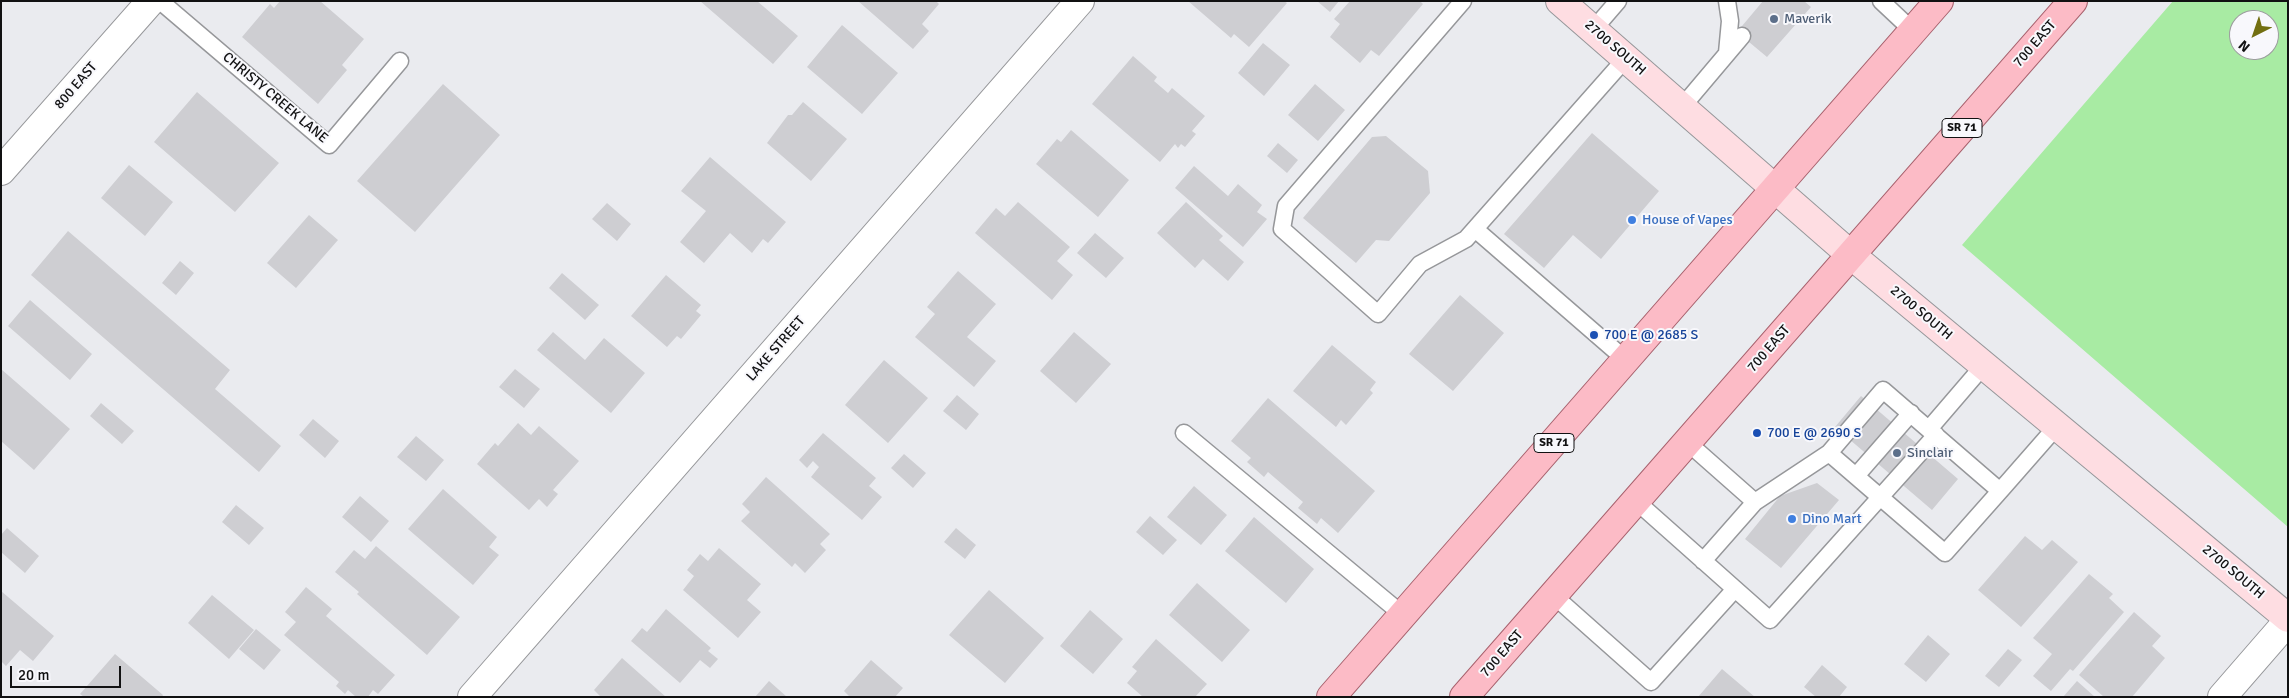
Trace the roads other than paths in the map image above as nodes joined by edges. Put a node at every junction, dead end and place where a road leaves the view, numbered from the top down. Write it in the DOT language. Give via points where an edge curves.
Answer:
graph roads {
  1 [pos="151,1"];
  2 [pos="160,1"];
  3 [pos="1080,1"];
  4 [pos="1463,1"];
  5 [pos="1560,1"];
  6 [pos="1618,1"];
  7 [pos="1726,1"];
  8 [pos="1881,1"];
  9 [pos="1939,1"];
  10 [pos="2073,1"];
  11 [pos="1594,30"];
  12 [pos="1913,31"];
  13 [pos="1742,36"];
  14 [pos="1728,53"];
  15 [pos="1626,58"];
  16 [pos="400,61"];
  17 [pos="1682,106"];
  18 [pos="1,171"];
  19 [pos="1776,188"];
  20 [pos="1475,229"];
  21 [pos="1851,255"];
  22 [pos="1626,360"];
  23 [pos="1984,365"];
  24 [pos="1911,413"];
  25 [pos="2057,426"];
  26 [pos="1932,432"];
  27 [pos="1184,433"];
  28 [pos="1688,442"];
  29 [pos="1829,453"];
  30 [pos="1856,476"];
  31 [pos="2000,491"];
  32 [pos="1880,497"];
  33 [pos="1636,501"];
  34 [pos="1755,502"];
  35 [pos="1703,561"];
  36 [pos="1735,589"];
  37 [pos="1553,595"];
  38 [pos="1403,615"];
  39 [pos="2288,619"];
  40 [pos="472,697"];
  41 [pos="1331,697"];
  42 [pos="1464,697"];
  43 [pos="2222,697"];
  1 -- 18 [label="street, 800 EAST"];
  2 -- 16 [label="lane, CHRISTY CREEK LANE" via="329,145"];
  3 -- 40 [label="street, LAKE STREET"];
  4 -- 20 [label="lane" via="1286,206 1282,229 1378,314 1420,264 1466,239"];
  5 -- 11 [label="street, 2700 SOUTH"];
  6 -- 11 [label="lane"];
  7 -- 14 [label="lane" via="1730,21"];
  8 -- 12 [label="lane"];
  9 -- 12 [label="main road, SR 71"];
  10 -- 21 [label="main road, 700 EAST / SR 71"];
  11 -- 15 [label="street, 2700 SOUTH"];
  12 -- 19 [label="main road, SR 71"];
  13 -- 14 [label="lane"];
  14 -- 17 [label="lane"];
  15 -- 17 [label="street, 2700 SOUTH"];
  15 -- 20 [label="lane"];
  17 -- 19 [label="street, 2700 SOUTH"];
  19 -- 21 [label="street, 2700 SOUTH"];
  19 -- 22 [label="main road, SR 71"];
  20 -- 22 [label="lane"];
  21 -- 23 [label="street, 2700 SOUTH"];
  21 -- 28 [label="main road, 700 EAST / SR 71"];
  22 -- 38 [label="main road, SR 71"];
  23 -- 25 [label="street, 2700 SOUTH"];
  23 -- 26 [label="lane"];
  24 -- 26 [label="lane"];
  24 -- 29 [label="lane" via="1883,390"];
  24 -- 30 [label="lane"];
  25 -- 31 [label="lane"];
  25 -- 39 [label="street, 2700 SOUTH"];
  26 -- 31 [label="lane"];
  26 -- 32 [label="lane"];
  27 -- 38 [label="lane"];
  28 -- 33 [label="main road, 700 EAST / SR 71"];
  28 -- 34 [label="lane"];
  29 -- 30 [label="lane"];
  29 -- 34 [label="lane"];
  30 -- 32 [label="lane"];
  31 -- 32 [label="lane" via="1945,553"];
  32 -- 36 [label="lane" via="1770,620"];
  33 -- 35 [label="lane"];
  33 -- 37 [label="main road, 700 EAST / SR 71"];
  34 -- 35 [label="lane"];
  35 -- 36 [label="lane"];
  36 -- 37 [label="lane" via="1651,682"];
  37 -- 42 [label="main road, 700 EAST / SR 71"];
  38 -- 41 [label="main road, SR 71"];
  39 -- 43 [label="street"];
}
